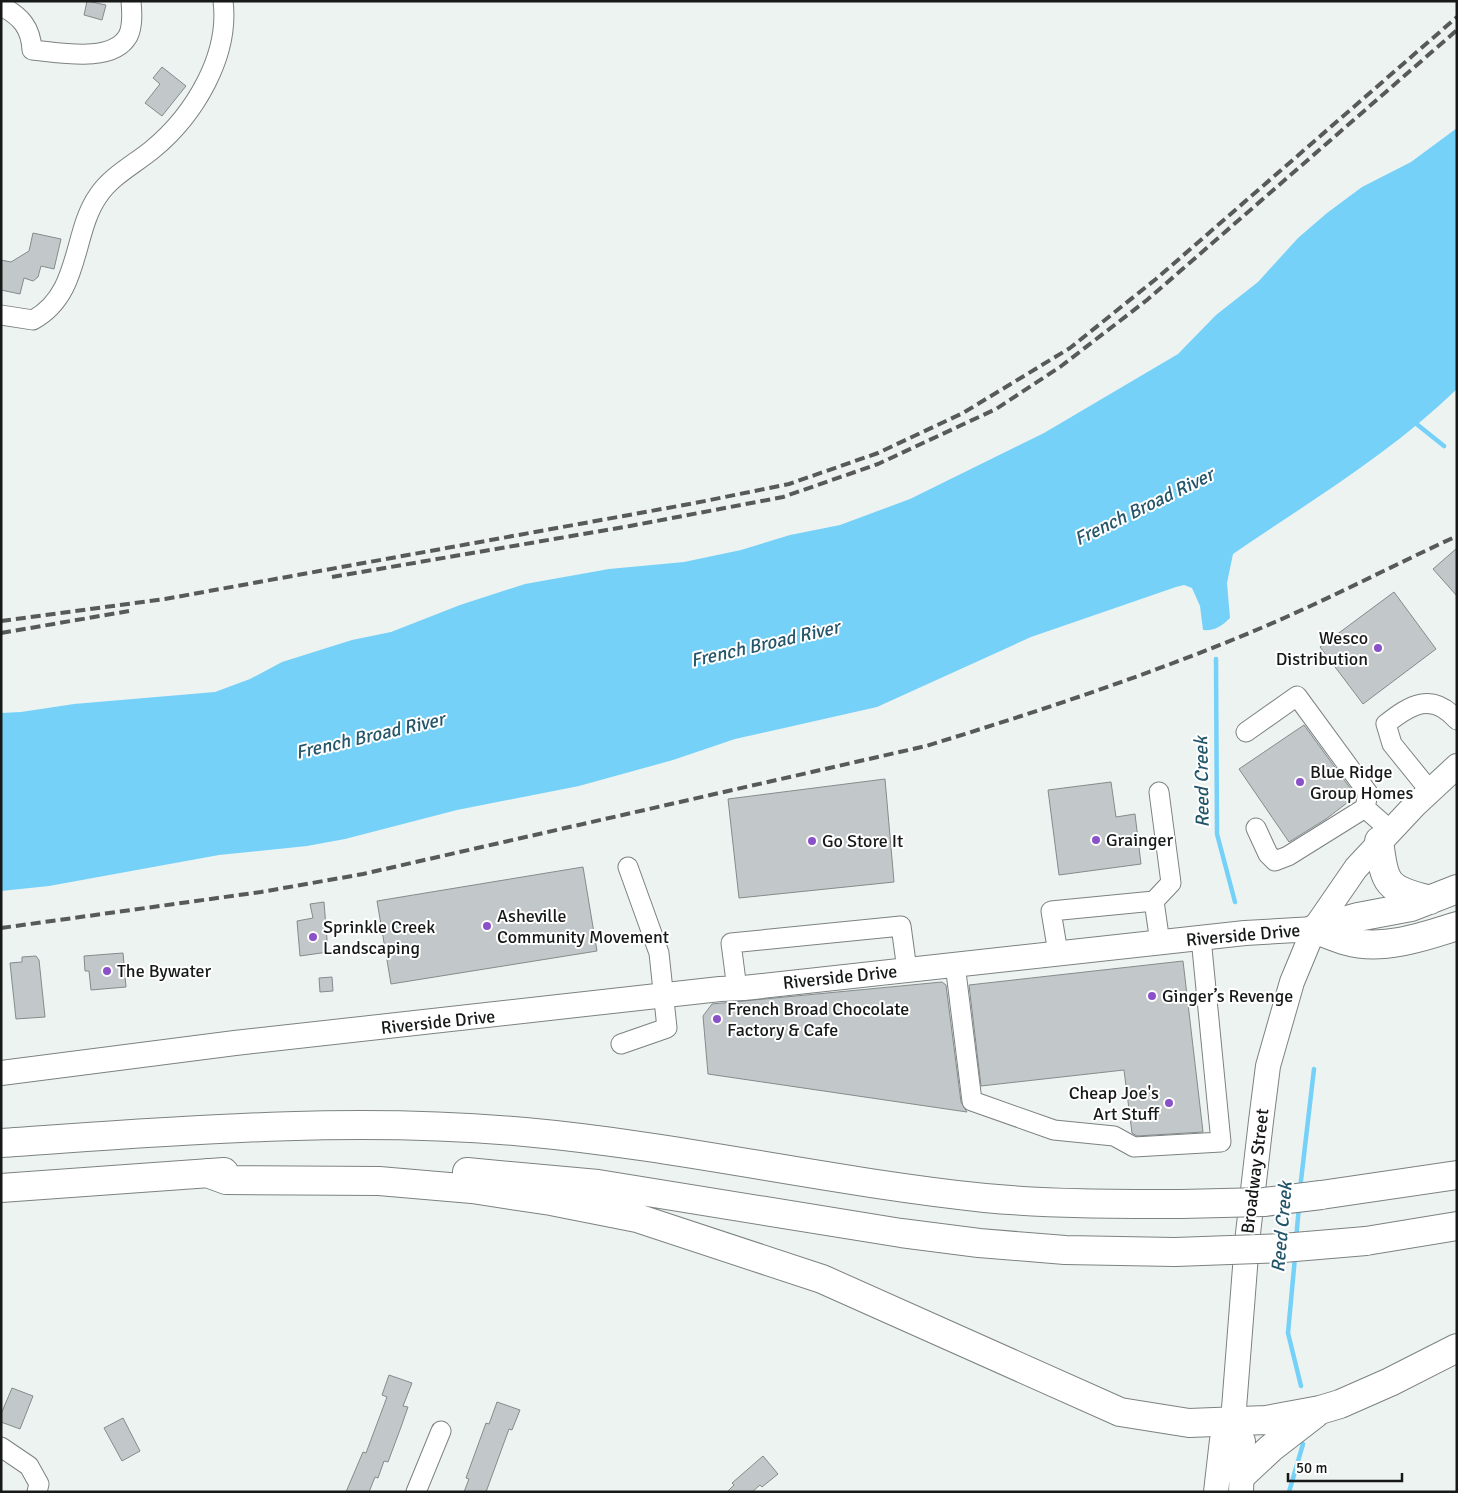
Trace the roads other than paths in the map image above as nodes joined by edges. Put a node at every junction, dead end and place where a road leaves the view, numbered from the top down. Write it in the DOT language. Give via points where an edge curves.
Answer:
graph roads {
  1 [pos="131,1"];
  2 [pos="223,1"];
  3 [pos="1,6"];
  4 [pos="1,315"];
  5 [pos="1457,720"];
  6 [pos="1246,732"];
  7 [pos="1457,766"];
  8 [pos="1430,790"];
  9 [pos="1159,792"];
  10 [pos="1365,808"];
  11 [pos="1256,828"];
  12 [pos="1385,836"];
  13 [pos="628,867"];
  14 [pos="1457,889"];
  15 [pos="1430,900"];
  16 [pos="1154,901"];
  17 [pos="1457,926"];
  18 [pos="1314,929"];
  19 [pos="1201,938"];
  20 [pos="1160,943"];
  21 [pos="1058,953"];
  22 [pos="955,964"];
  23 [pos="907,970"];
  24 [pos="737,989"];
  25 [pos="665,996"];
  26 [pos="621,1044"];
  27 [pos="1,1073"];
  28 [pos="1,1143"];
  29 [pos="207,1173"];
  30 [pos="1456,1175"];
  31 [pos="1,1188"];
  32 [pos="1457,1226"];
  33 [pos="1457,1348"];
  34 [pos="1320,1410"];
  35 [pos="1233,1421"];
  36 [pos="441,1431"];
  37 [pos="1,1447"];
  38 [pos="1241,1484"];
  39 [pos="37,1492"];
  40 [pos="416,1492"];
  41 [pos="1216,1492"];
  1 -- 3 [label="street" via="129,35 118,46 93,54 32,50 28,28 16,14"];
  2 -- 4 [label="street" via="220,50 198,94 183,119 167,136 98,195 73,268 58,296 33,320"];
  5 -- 8 [label="street" via="1436,704 1417,704 1386,724 1392,744"];
  6 -- 10 [label="street" via="1297,696 1368,793"];
  7 -- 8 [label="main road, Riverside Drive"];
  8 -- 12 [label="main road, Riverside Drive"];
  9 -- 16 [label="street" via="1171,883"];
  10 -- 11 [label="street" via="1275,861 1268,854"];
  10 -- 12 [label="street"];
  12 -- 15 [label="highway" via="1383,872 1389,882 1400,892"];
  12 -- 18 [label="main road, Riverside Drive" via="1356,868"];
  13 -- 25 [label="street" via="659,953"];
  14 -- 15 [label="highway"];
  15 -- 18 [label="highway"];
  16 -- 20 [label="street"];
  16 -- 21 [label="street" via="1051,911"];
  17 -- 18 [label="highway" via="1425,936 1376,943 1348,942"];
  18 -- 19 [label="main road, Riverside Drive"];
  18 -- 35 [label="main road, Broadway Street" via="1292,982 1268,1066 1247,1242"];
  19 -- 20 [label="main road, Riverside Drive"];
  19 -- 22 [label="street" via="1221,1142 1134,1147 1114,1136 1054,1130 972,1101"];
  20 -- 21 [label="main road, Riverside Drive"];
  21 -- 22 [label="main road, Riverside Drive"];
  22 -- 23 [label="main road, Riverside Drive"];
  23 -- 24 [label="main road, Riverside Drive"];
  23 -- 24 [label="street" via="901,926 731,943"];
  24 -- 25 [label="main road, Riverside Drive"];
  25 -- 26 [label="street" via="667,1028"];
  25 -- 27 [label="main road, Riverside Drive" via="235,1043"];
  28 -- 30 [label="highway, bridge" via="274,1125 379,1123 450,1126 603,1140 910,1188 1069,1204 1264,1202"];
  29 -- 31 [label="highway"];
  29 -- 32 [label="highway, bridge" via="328,1166 520,1176 598,1184 901,1233 1065,1250 1175,1252 1283,1248 1366,1241"];
  29 -- 35 [label="highway" via="226,1180 379,1181 472,1189 637,1218 822,1279 1120,1412 1189,1424"];
  33 -- 34 [label="highway" via="1390,1382"];
  34 -- 35 [label="highway" via="1266,1420"];
  34 -- 38 [label="highway" via="1270,1448"];
  35 -- 38 [label="main road, Broadway Street" via="1243,1441"];
  35 -- 41 [label="main road, Broadway Street" via="1222,1440"];
  36 -- 40 [label="street"];
  37 -- 39 [label="street" via="29,1466 39,1484"];
}
